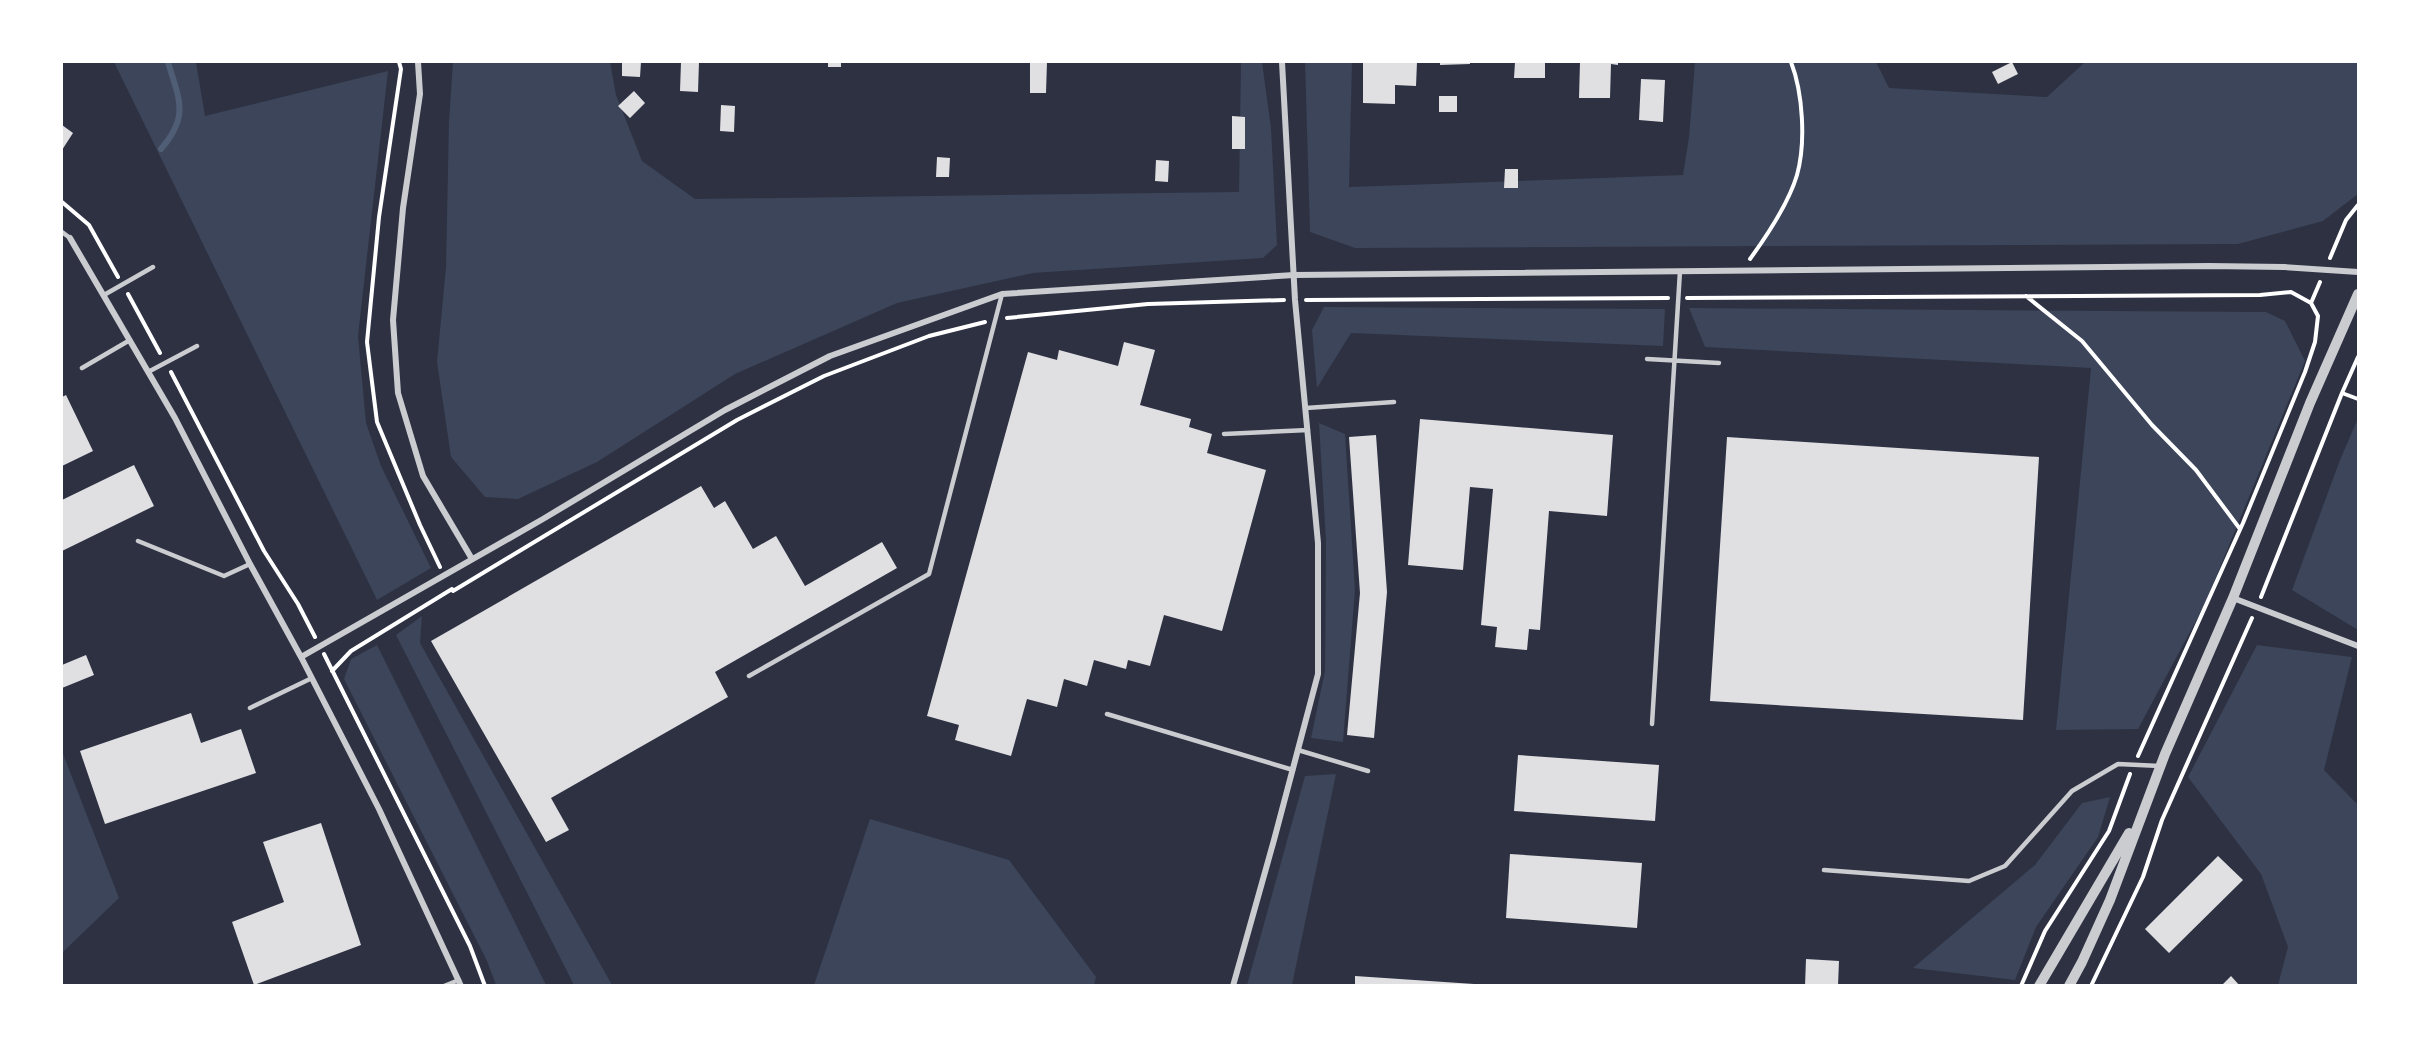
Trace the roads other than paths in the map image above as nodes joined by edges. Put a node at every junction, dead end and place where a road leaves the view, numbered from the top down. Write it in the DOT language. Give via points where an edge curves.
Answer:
graph roads {
  1 [pos="418,62"];
  2 [pos="1282,62"];
  3 [pos="62,232"];
  4 [pos="70,238"];
  5 [pos="153,267"];
  6 [pos="1680,271"];
  7 [pos="2358,272"];
  8 [pos="1294,275"];
  9 [pos="1002,294"];
  10 [pos="2358,294"];
  11 [pos="104,295"];
  12 [pos="130,340"];
  13 [pos="197,346"];
  14 [pos="1647,359"];
  15 [pos="1676,360"];
  16 [pos="1719,363"];
  17 [pos="82,369"];
  18 [pos="148,372"];
  19 [pos="1394,402"];
  20 [pos="1306,408"];
  21 [pos="1308,430"];
  22 [pos="1224,434"];
  23 [pos="138,542"];
  24 [pos="472,560"];
  25 [pos="250,564"];
  26 [pos="2233,598"];
  27 [pos="2358,646"];
  28 [pos="301,657"];
  29 [pos="749,676"];
  30 [pos="312,678"];
  31 [pos="250,708"];
  32 [pos="1107,714"];
  33 [pos="1652,724"];
  34 [pos="1298,750"];
  35 [pos="2160,766"];
  36 [pos="1293,770"];
  37 [pos="1368,771"];
  38 [pos="2141,815"];
  39 [pos="1824,870"];
  40 [pos="460,983"];
  41 [pos="444,986"];
  42 [pos="1233,986"];
  43 [pos="2039,986"];
  44 [pos="2069,986"];
  1 -- 24 [label="street" via="420,94 403,208 393,320 398,393 423,476"];
  2 -- 8 [label="street"];
  3 -- 4 [label="lane"];
  4 -- 11 [label="street"];
  5 -- 11 [label="lane"];
  6 -- 7 [label="street" via="2209,266"];
  6 -- 8 [label="street"];
  6 -- 15 [label="lane"];
  8 -- 9 [label="street"];
  8 -- 20 [label="street"];
  9 -- 24 [label="street" via="830,356 725,410"];
  9 -- 29 [label="lane" via="929,574"];
  10 -- 26 [label="street"];
  11 -- 12 [label="street"];
  12 -- 17 [label="lane"];
  12 -- 18 [label="street"];
  13 -- 18 [label="lane"];
  14 -- 15 [label="lane"];
  15 -- 16 [label="lane"];
  15 -- 33 [label="lane"];
  18 -- 25 [label="street"];
  19 -- 20 [label="lane"];
  20 -- 21 [label="street"];
  21 -- 22 [label="lane"];
  21 -- 34 [label="street" via="1318,543 1317,675"];
  23 -- 25 [label="lane" via="224,576"];
  24 -- 28 [label="street"];
  25 -- 28 [label="street"];
  26 -- 27 [label="street"];
  26 -- 35 [label="street"];
  28 -- 30 [label="street"];
  30 -- 31 [label="lane"];
  30 -- 40 [label="street" via="379,809"];
  32 -- 36 [label="lane"];
  34 -- 36 [label="street"];
  34 -- 37 [label="lane"];
  35 -- 38 [label="street"];
  35 -- 39 [label="lane" via="2118,764 2072,791 2005,866 1969,881"];
  36 -- 42 [label="street"];
  38 -- 43 [label="street"];
  38 -- 44 [label="street" via="2110,900"];
  40 -- 41 [label="lane"];
}
